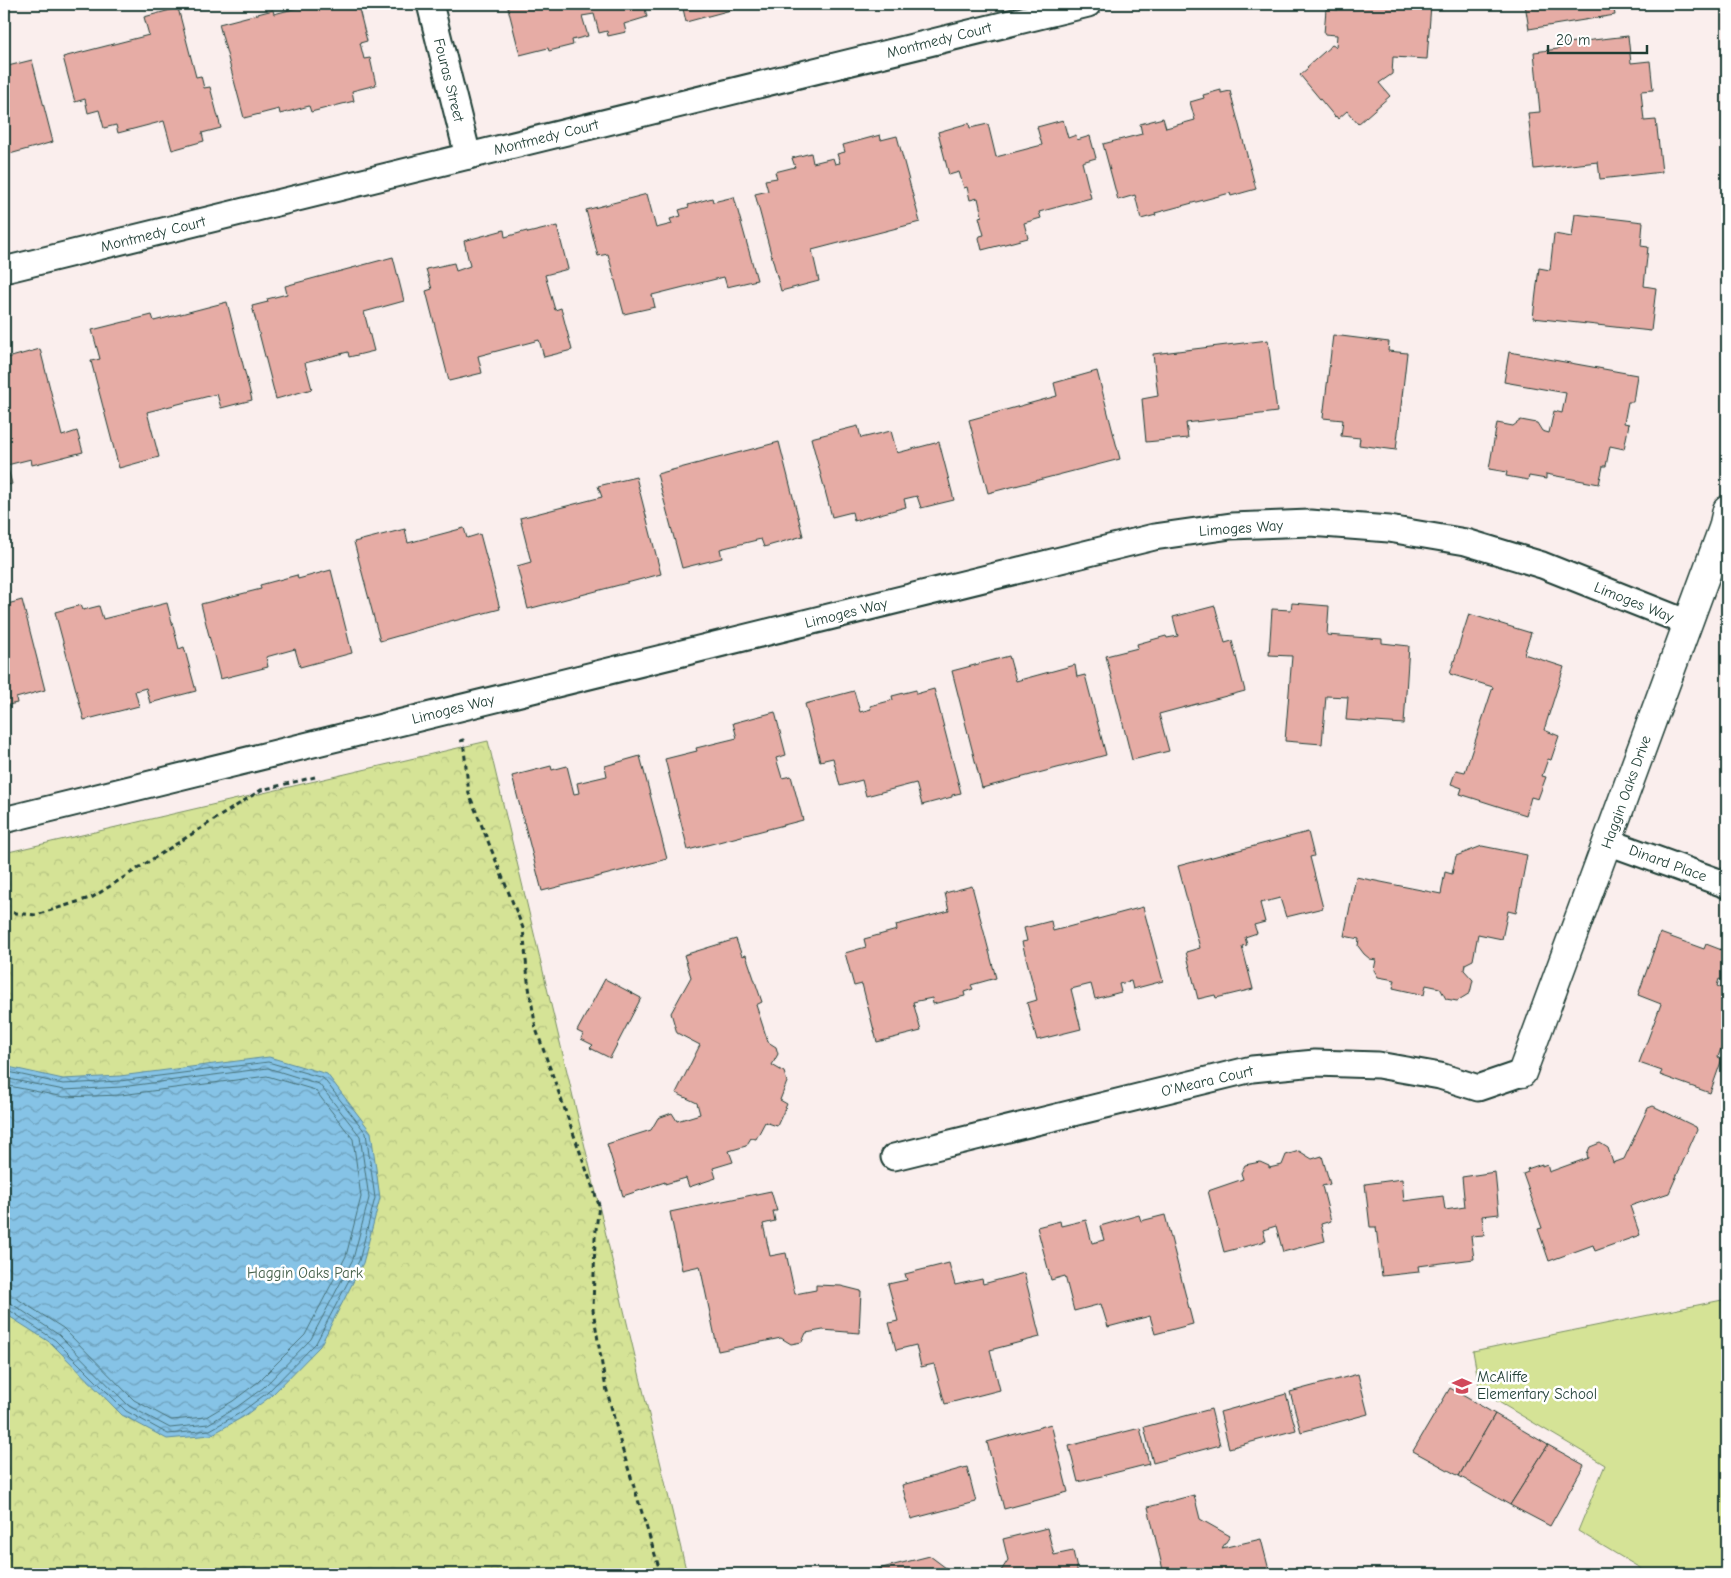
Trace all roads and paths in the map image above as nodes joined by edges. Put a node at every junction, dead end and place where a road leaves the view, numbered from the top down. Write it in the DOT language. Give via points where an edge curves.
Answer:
graph roads {
  1 [pos="430,4"];
  2 [pos="1088,4"];
  3 [pos="468,156"];
  4 [pos="4,270"];
  5 [pos="1727,510"];
  6 [pos="1688,624"];
  7 [pos="454,742"];
  8 [pos="318,776"];
  9 [pos="4,820"];
  10 [pos="1608,842"];
  11 [pos="1727,885"];
  12 [pos="4,912"];
  13 [pos="1522,1072"];
  14 [pos="894,1157"];
  15 [pos="661,1574"];
  1 -- 3 [label="street, Fouras Street"];
  2 -- 3 [label="street, Montmedy Court"];
  3 -- 4 [label="street, Montmedy Court"];
  5 -- 6 [label="street, Haggin Oaks Drive"];
  6 -- 9 [label="street, Limoges Way" via="1542,565 1466,542 1389,529 1310,523 1232,526 1154,537"];
  6 -- 10 [label="street, Haggin Oaks Drive"];
  7 -- 15 [label="path" via="463,740 469,794 523,928 536,1029 599,1205 593,1310 605,1383"];
  8 -- 12 [label="path" via="261,790 93,897 36,915"];
  10 -- 11 [label="street, Dinard Place"];
  10 -- 13 [label="street, Haggin Oaks Drive"];
  13 -- 14 [label="street, O'Meara Court" via="1478,1088 1440,1076 1378,1065 1315,1063 1252,1069"];
}
